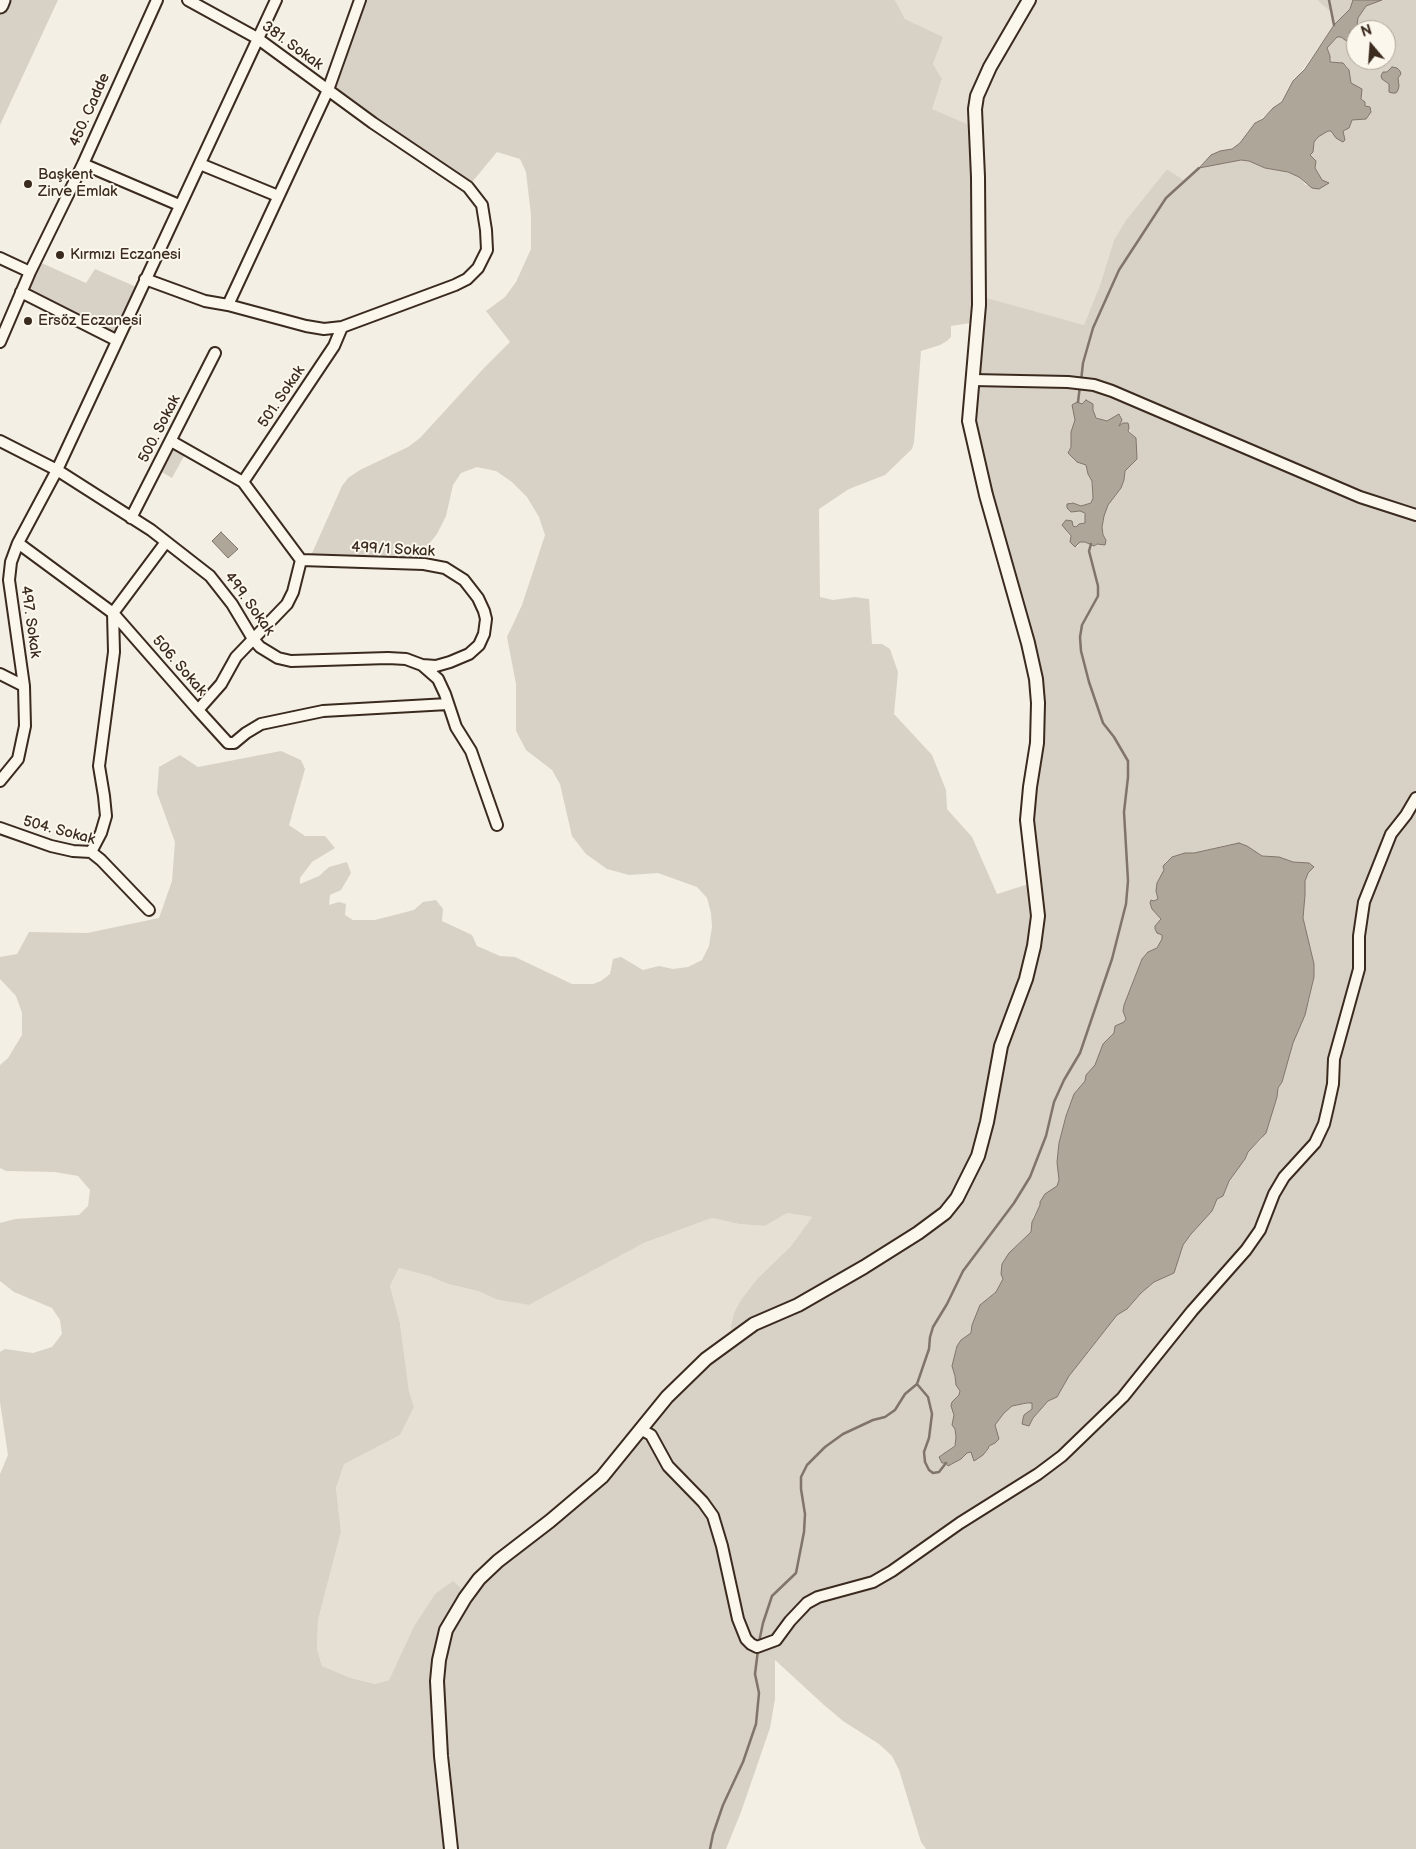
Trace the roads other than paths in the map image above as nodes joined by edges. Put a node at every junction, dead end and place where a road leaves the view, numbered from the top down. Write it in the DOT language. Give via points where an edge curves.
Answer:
graph roads {
  1 [pos="2,0"];
  2 [pos="157,0"];
  3 [pos="188,0"];
  4 [pos="276,0"];
  5 [pos="360,0"];
  6 [pos="1029,0"];
  7 [pos="0,5"];
  8 [pos="258,38"];
  9 [pos="328,90"];
  10 [pos="83,164"];
  11 [pos="200,164"];
  12 [pos="278,196"];
  13 [pos="180,205"];
  14 [pos="0,258"];
  15 [pos="30,272"];
  16 [pos="145,279"];
  17 [pos="21,292"];
  18 [pos="228,305"];
  19 [pos="342,327"];
  20 [pos="116,340"];
  21 [pos="0,342"];
  22 [pos="215,353"];
  23 [pos="973,380"];
  24 [pos="0,441"];
  25 [pos="171,441"];
  26 [pos="57,470"];
  27 [pos="243,482"];
  28 [pos="1416,515"];
  29 [pos="131,518"];
  30 [pos="166,542"];
  31 [pos="18,543"];
  32 [pos="301,560"];
  33 [pos="113,613"];
  34 [pos="253,639"];
  35 [pos="422,665"];
  36 [pos="0,674"];
  37 [pos="24,686"];
  38 [pos="448,704"];
  39 [pos="198,710"];
  40 [pos="0,781"];
  41 [pos="1416,798"];
  42 [pos="497,824"];
  43 [pos="0,828"];
  44 [pos="91,852"];
  45 [pos="149,910"];
  46 [pos="642,1430"];
  47 [pos="451,1849"];
  1 -- 7 [label="main road"];
  2 -- 10 [label="street, 450. Cadde"];
  3 -- 8 [label="street, 381. Sokak"];
  4 -- 8 [label="street, 497. Sokak"];
  5 -- 9 [label="street"];
  6 -- 23 [label="street" via="977,96 979,296"];
  8 -- 9 [label="street, 381. Sokak"];
  8 -- 11 [label="street, 497. Sokak"];
  9 -- 12 [label="street"];
  9 -- 19 [label="street, 381. Sokak" via="468,187 482,205 486,230 487,250 478,268 467,279"];
  10 -- 13 [label="street"];
  10 -- 15 [label="street, 450. Cadde"];
  11 -- 12 [label="street"];
  11 -- 13 [label="street, 497. Sokak"];
  12 -- 18 [label="street"];
  13 -- 16 [label="street, 497. Sokak"];
  14 -- 15 [label="street"];
  15 -- 17 [label="street, 450. Cadde"];
  16 -- 18 [label="street, 381. Sokak" via="204,301"];
  16 -- 20 [label="street, 497. Sokak"];
  17 -- 20 [label="street"];
  17 -- 21 [label="street, 450. Cadde"];
  18 -- 19 [label="street, 381. Sokak" via="306,326"];
  19 -- 27 [label="street, 501. Sokak" via="334,346"];
  20 -- 26 [label="street, 497. Sokak"];
  22 -- 25 [label="street, 500. Sokak"];
  23 -- 28 [label="street" via="1094,385 1360,497"];
  23 -- 46 [label="street" via="969,421 974,447 1028,643 1038,703 1027,820 1038,916 1026,979 1001,1046 978,1156 957,1198 945,1213 864,1267 732,1338 685,1379"];
  24 -- 26 [label="street, 499. Sokak"];
  25 -- 27 [label="street"];
  25 -- 29 [label="street, 500. Sokak"];
  26 -- 29 [label="street, 499. Sokak"];
  26 -- 31 [label="street, 497. Sokak"];
  27 -- 32 [label="street"];
  29 -- 30 [label="street, 499. Sokak"];
  30 -- 33 [label="street"];
  30 -- 34 [label="street, 499. Sokak" via="210,576"];
  31 -- 33 [label="street, 506. Sokak"];
  31 -- 37 [label="street, 497. Sokak" via="9,580"];
  32 -- 34 [label="street, 506. Sokak" via="287,604"];
  32 -- 35 [label="street, 499/1 Sokak" via="424,564 445,568 464,580 484,610 484,634 479,645 469,654 450,662"];
  33 -- 39 [label="street, 506. Sokak"];
  33 -- 44 [label="street" via="114,652 99,766 106,816"];
  34 -- 35 [label="street, 499. Sokak" via="278,658 291,661 376,657 406,659"];
  34 -- 39 [label="street, 506. Sokak"];
  35 -- 38 [label="street, 499. Sokak" via="438,679"];
  36 -- 37 [label="street"];
  37 -- 40 [label="street, 497. Sokak" via="25,726 18,759"];
  38 -- 39 [label="street" via="323,711 261,724 234,743 228,743"];
  38 -- 42 [label="street, 499. Sokak" via="456,727 471,751"];
  41 -- 46 [label="street" via="1391,834 1364,902 1358,969 1334,1059 1333,1084 1324,1124 1315,1143 1284,1178 1260,1230 1246,1250 1123,1397 1062,1456 873,1582 808,1603 776,1640 757,1647 746,1639 738,1619 713,1516 668,1466 651,1435"];
  43 -- 44 [label="street, 504. Sokak" via="51,846"];
  44 -- 45 [label="street, 504. Sokak"];
  46 -- 47 [label="street" via="602,1477 479,1580 446,1630 437,1681"];
}
